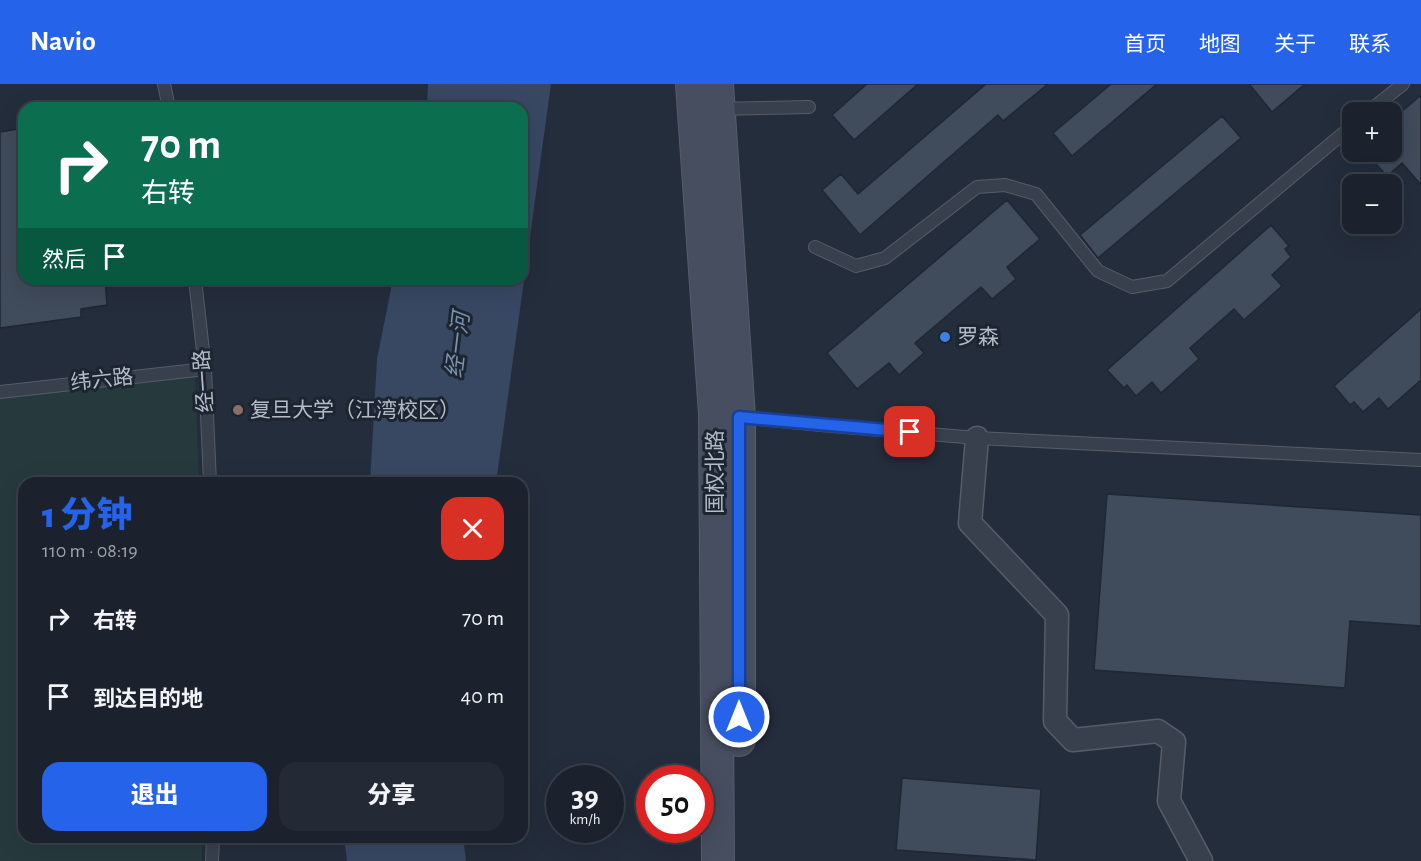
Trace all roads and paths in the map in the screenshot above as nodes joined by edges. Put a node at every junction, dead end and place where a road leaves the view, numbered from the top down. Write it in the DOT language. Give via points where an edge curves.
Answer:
graph roads {
  1 [pos="164,84"];
  2 [pos="692,84"];
  3 [pos="1403,84"];
  4 [pos="718,97"];
  5 [pos="168,102"];
  6 [pos="1380,102"];
  7 [pos="808,107"];
  8 [pos="1342,134"];
  9 [pos="815,247"];
  10 [pos="196,285"];
  11 [pos="205,369"];
  12 [pos="0,392"];
  13 [pos="727,416"];
  14 [pos="977,438"];
  15 [pos="1421,460"];
  16 [pos="210,477"];
  17 [pos="213,843"];
  18 [pos="212,861"];
  19 [pos="718,861"];
  20 [pos="739,861"];
  21 [pos="1201,861"];
  1 -- 5 [label="lane"];
  2 -- 13 [label="main road, 国权北路"];
  3 -- 6 [label="lane"];
  4 -- 7 [label="lane"];
  4 -- 13 [label="main road, 国权北路"];
  8 -- 9 [label="lane" via="1167,281 1132,287 1098,271 1036,194 1005,185 977,187 885,258 856,266"];
  10 -- 11 [label="lane, 经一路"];
  11 -- 12 [label="lane, 纬六路"];
  11 -- 16 [label="lane, 经一路"];
  13 -- 14 [label="lane"];
  13 -- 19 [label="main road, 国权北路"];
  13 -- 20 [label="main road, 国权北路"];
  14 -- 15 [label="lane"];
  14 -- 21 [label="street" via="970,523 1057,615 1055,721 1073,740 1158,731 1174,741 1169,801"];
  17 -- 18 [label="lane"];
}
